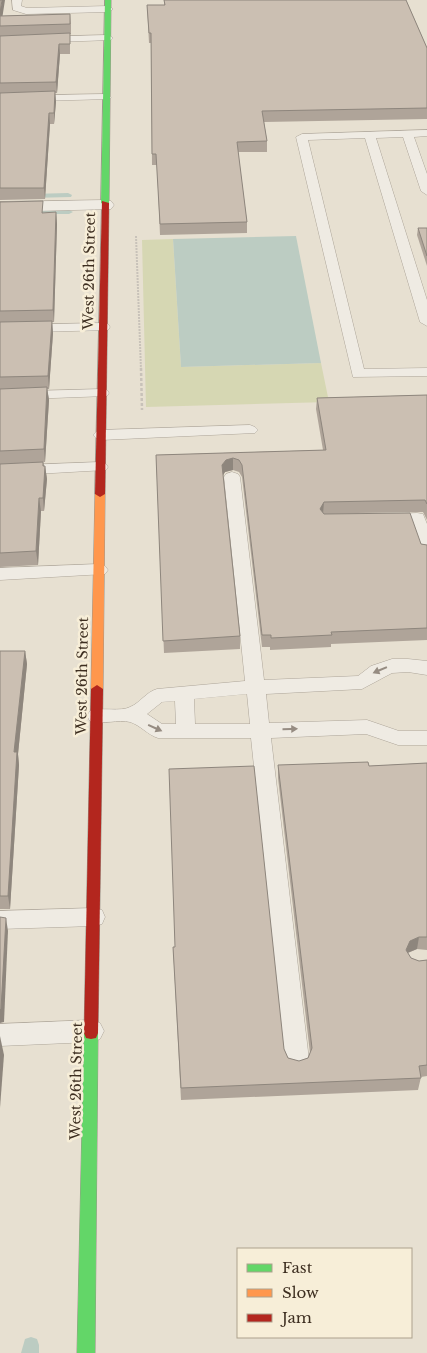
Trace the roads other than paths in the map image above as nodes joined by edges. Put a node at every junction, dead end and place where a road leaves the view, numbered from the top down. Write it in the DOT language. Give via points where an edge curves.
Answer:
graph roads {
  1 [pos="17,0"];
  2 [pos="108,5"];
  3 [pos="108,38"];
  4 [pos="0,41"];
  5 [pos="106,97"];
  6 [pos="0,99"];
  7 [pos="407,134"];
  8 [pos="427,134"];
  9 [pos="370,135"];
  10 [pos="427,191"];
  11 [pos="105,205"];
  12 [pos="0,207"];
  13 [pos="427,322"];
  14 [pos="103,327"];
  15 [pos="0,329"];
  16 [pos="427,372"];
  17 [pos="102,393"];
  18 [pos="0,396"];
  19 [pos="250,430"];
  20 [pos="101,435"];
  21 [pos="100,467"];
  22 [pos="0,471"];
  23 [pos="232,476"];
  24 [pos="422,518"];
  25 [pos="368,519"];
  26 [pos="427,550"];
  27 [pos="99,570"];
  28 [pos="0,574"];
  29 [pos="427,668"];
  30 [pos="256,687"];
  31 [pos="184,693"];
  32 [pos="97,716"];
  33 [pos="134,716"];
  34 [pos="260,730"];
  35 [pos="186,732"];
  36 [pos="427,738"];
  37 [pos="94,917"];
  38 [pos="0,920"];
  39 [pos="92,1031"];
  40 [pos="0,1035"];
  41 [pos="297,1060"];
  42 [pos="86,1353"];
  1 -- 2 [label="lane" via="16,8 26,11"];
  2 -- 3 [label="street, West 26th Street"];
  3 -- 4 [label="lane"];
  3 -- 5 [label="street, West 26th Street"];
  5 -- 6 [label="lane"];
  5 -- 11 [label="street, West 26th Street"];
  7 -- 8 [label="lane"];
  7 -- 9 [label="lane"];
  7 -- 10 [label="lane"];
  9 -- 13 [label="lane"];
  9 -- 16 [label="lane" via="302,136 358,374"];
  11 -- 12 [label="street"];
  11 -- 14 [label="street, West 26th Street"];
  14 -- 15 [label="lane"];
  14 -- 17 [label="street, West 26th Street"];
  17 -- 18 [label="lane"];
  17 -- 20 [label="street, West 26th Street"];
  19 -- 20 [label="lane"];
  20 -- 21 [label="street, West 26th Street"];
  21 -- 22 [label="lane"];
  21 -- 27 [label="street, West 26th Street"];
  23 -- 30 [label="lane"];
  24 -- 25 [label="lane"];
  24 -- 26 [label="lane"];
  27 -- 28 [label="lane"];
  27 -- 32 [label="street, West 26th Street"];
  29 -- 30 [label="lane, one-way" via="391,665 373,672 362,682"];
  30 -- 31 [label="lane"];
  30 -- 34 [label="lane"];
  31 -- 33 [label="lane" via="157,696"];
  31 -- 35 [label="lane"];
  32 -- 33 [label="lane"];
  32 -- 37 [label="street, West 26th Street"];
  33 -- 35 [label="lane, one-way" via="158,731"];
  34 -- 35 [label="lane"];
  34 -- 36 [label="lane, one-way" via="367,727 398,738"];
  34 -- 41 [label="lane"];
  37 -- 38 [label="lane"];
  37 -- 39 [label="street, West 26th Street"];
  39 -- 40 [label="lane"];
  39 -- 42 [label="street, West 26th Street"];
}
